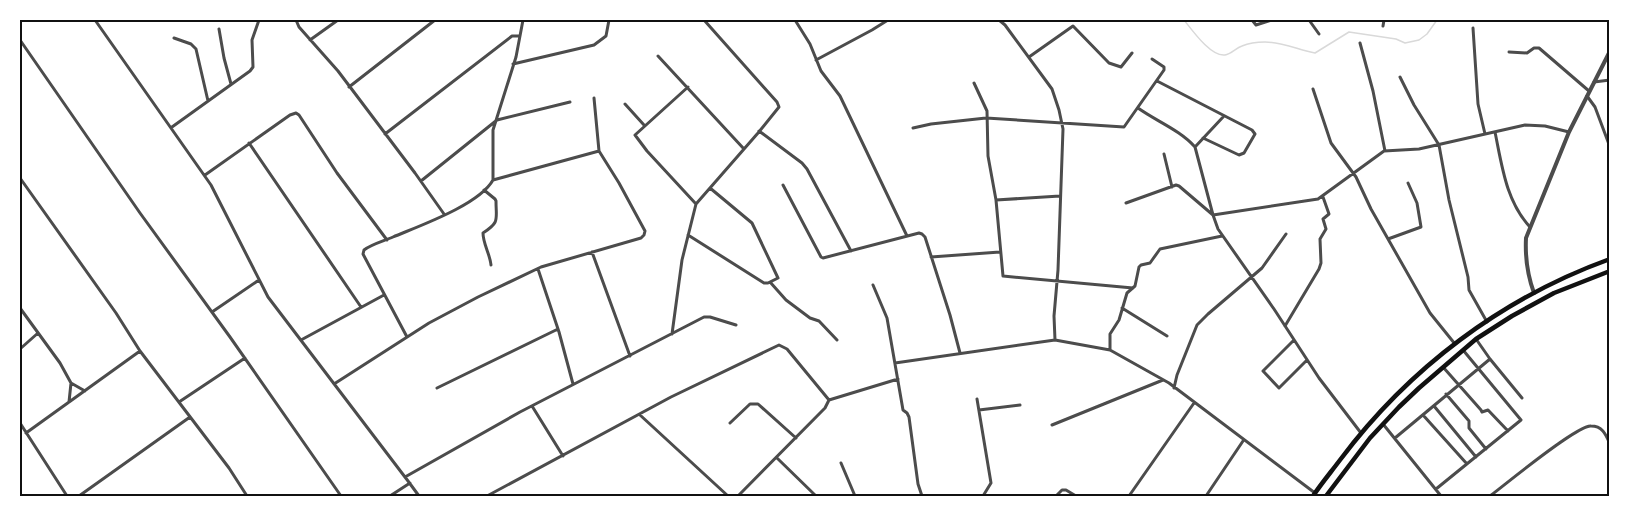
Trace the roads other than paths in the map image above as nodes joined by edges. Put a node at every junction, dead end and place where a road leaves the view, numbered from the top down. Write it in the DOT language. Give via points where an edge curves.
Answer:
graph roads {
  1 [pos="95,20"];
  2 [pos="259,20"];
  3 [pos="296,20"];
  4 [pos="337,20"];
  5 [pos="435,20"];
  6 [pos="523,20"];
  7 [pos="609,20"];
  8 [pos="704,20"];
  9 [pos="795,20"];
  10 [pos="888,20"];
  11 [pos="999,20"];
  12 [pos="1252,20"];
  13 [pos="1272,20"];
  14 [pos="1310,20"];
  15 [pos="1384,20"];
  16 [pos="1383,26"];
  17 [pos="1473,28"];
  18 [pos="219,29"];
  19 [pos="1319,34"];
  20 [pos="520,36"];
  21 [pos="174,38"];
  22 [pos="20,40"];
  23 [pos="310,40"];
  24 [pos="1360,43"];
  25 [pos="1610,51"];
  26 [pos="1509,52"];
  27 [pos="1132,53"];
  28 [pos="658,56"];
  29 [pos="1029,57"];
  30 [pos="1152,58"];
  31 [pos="816,60"];
  32 [pos="513,64"];
  33 [pos="1400,77"];
  34 [pos="1610,80"];
  35 [pos="1157,81"];
  36 [pos="1594,82"];
  37 [pos="974,83"];
  38 [pos="231,84"];
  39 [pos="349,87"];
  40 [pos="688,87"];
  41 [pos="1313,89"];
  42 [pos="1588,93"];
  43 [pos="594,98"];
  44 [pos="208,101"];
  45 [pos="570,102"];
  46 [pos="625,104"];
  47 [pos="1138,108"];
  48 [pos="1224,116"];
  49 [pos="987,118"];
  50 [pos="497,120"];
  51 [pos="1061,122"];
  52 [pos="644,125"];
  53 [pos="172,127"];
  54 [pos="913,128"];
  55 [pos="759,131"];
  56 [pos="1494,132"];
  57 [pos="1569,132"];
  58 [pos="385,134"];
  59 [pos="1485,134"];
  60 [pos="1203,138"];
  61 [pos="249,143"];
  62 [pos="1439,144"];
  63 [pos="1195,147"];
  64 [pos="1610,147"];
  65 [pos="744,148"];
  66 [pos="599,151"];
  67 [pos="1386,151"];
  68 [pos="1164,154"];
  69 [pos="1353,173"];
  70 [pos="205,175"];
  71 [pos="20,178"];
  72 [pos="493,180"];
  73 [pos="421,181"];
  74 [pos="1408,183"];
  75 [pos="783,184"];
  76 [pos="1172,187"];
  77 [pos="710,188"];
  78 [pos="484,190"];
  79 [pos="1060,196"];
  80 [pos="1323,196"];
  81 [pos="996,200"];
  82 [pos="1126,203"];
  83 [pos="696,204"];
  84 [pos="444,214"];
  85 [pos="1213,215"];
  86 [pos="1530,228"];
  87 [pos="1286,234"];
  88 [pos="688,235"];
  89 [pos="1222,236"];
  90 [pos="907,237"];
  91 [pos="1388,238"];
  92 [pos="387,240"];
  93 [pos="851,251"];
  94 [pos="592,252"];
  95 [pos="1000,252"];
  96 [pos="931,257"];
  97 [pos="1610,259"];
  98 [pos="491,265"];
  99 [pos="538,269"];
  100 [pos="1610,271"];
  101 [pos="1251,276"];
  102 [pos="259,280"];
  103 [pos="770,282"];
  104 [pos="1057,282"];
  105 [pos="873,285"];
  106 [pos="1133,288"];
  107 [pos="1534,293"];
  108 [pos="384,295"];
  109 [pos="361,307"];
  110 [pos="20,308"];
  111 [pos="1122,308"];
  112 [pos="212,312"];
  113 [pos="1487,321"];
  114 [pos="736,325"];
  115 [pos="1285,326"];
  116 [pos="558,329"];
  117 [pos="38,333"];
  118 [pos="672,334"];
  119 [pos="1167,336"];
  120 [pos="407,337"];
  121 [pos="1476,339"];
  122 [pos="302,340"];
  123 [pos="837,340"];
  124 [pos="1055,340"];
  125 [pos="1294,340"];
  126 [pos="1455,344"];
  127 [pos="20,349"];
  128 [pos="1110,350"];
  129 [pos="1446,350"];
  130 [pos="1463,350"];
  131 [pos="141,351"];
  132 [pos="960,353"];
  133 [pos="630,356"];
  134 [pos="245,358"];
  135 [pos="1490,359"];
  136 [pos="1307,360"];
  137 [pos="1452,360"];
  138 [pos="895,363"];
  139 [pos="1428,365"];
  140 [pos="1443,367"];
  141 [pos="1478,368"];
  142 [pos="1435,374"];
  143 [pos="898,379"];
  144 [pos="1162,380"];
  145 [pos="71,383"];
  146 [pos="334,384"];
  147 [pos="573,384"];
  148 [pos="1458,384"];
  149 [pos="437,388"];
  150 [pos="1174,388"];
  151 [pos="85,391"];
  152 [pos="1446,394"];
  153 [pos="1522,398"];
  154 [pos="977,399"];
  155 [pos="829,400"];
  156 [pos="69,402"];
  157 [pos="179,402"];
  158 [pos="1194,403"];
  159 [pos="1020,405"];
  160 [pos="532,406"];
  161 [pos="1434,406"];
  162 [pos="979,410"];
  163 [pos="640,415"];
  164 [pos="1423,415"];
  165 [pos="190,417"];
  166 [pos="20,423"];
  167 [pos="730,423"];
  168 [pos="1383,424"];
  169 [pos="1052,425"];
  170 [pos="1508,431"];
  171 [pos="26,433"];
  172 [pos="1361,433"];
  173 [pos="796,438"];
  174 [pos="1395,438"];
  175 [pos="1243,440"];
  176 [pos="1610,444"];
  177 [pos="1486,449"];
  178 [pos="562,456"];
  179 [pos="1476,457"];
  180 [pos="777,458"];
  181 [pos="842,463"];
  182 [pos="1467,464"];
  183 [pos="405,477"];
  184 [pos="410,483"];
  185 [pos="1436,489"];
  186 [pos="1314,495"];
  187 [pos="67,496"];
  188 [pos="79,496"];
  189 [pos="247,496"];
  190 [pos="341,496"];
  191 [pos="390,496"];
  192 [pos="418,496"];
  193 [pos="486,496"];
  194 [pos="728,496"];
  195 [pos="738,496"];
  196 [pos="816,496"];
  197 [pos="855,496"];
  198 [pos="922,496"];
  199 [pos="983,496"];
  200 [pos="1056,496"];
  201 [pos="1076,496"];
  202 [pos="1130,496"];
  203 [pos="1206,496"];
  204 [pos="1326,496"];
  205 [pos="1441,496"];
  206 [pos="1490,496"];
  1 -- 53 [label="street"];
  2 -- 38 [label="street" via="252,40 253,67"];
  3 -- 23 [label="street"];
  4 -- 23 [label="street"];
  5 -- 39 [label="street"];
  6 -- 20 [label="street"];
  7 -- 32 [label="street" via="606,36 594,45"];
  8 -- 55 [label="street" via="777,102 779,107"];
  9 -- 31 [label="street"];
  10 -- 31 [label="street"];
  11 -- 29 [label="street"];
  12 -- 13 [label="street" via="1256,25"];
  14 -- 19 [label="street"];
  15 -- 16 [label="street"];
  17 -- 59 [label="street" via="1478,104"];
  18 -- 38 [label="street"];
  20 -- 32 [label="street"];
  20 -- 58 [label="street" via="512,36"];
  21 -- 44 [label="street" via="196,49"];
  22 -- 112 [label="street"];
  23 -- 39 [label="street"];
  24 -- 67 [label="street"];
  25 -- 36 [label="street"];
  26 -- 42 [label="street" via="1539,48"];
  27 -- 29 [label="street" via="1121,67 1109,63 1073,26"];
  28 -- 40 [label="street"];
  29 -- 51 [label="street" via="1052,89"];
  30 -- 35 [label="street" via="1164,69"];
  31 -- 90 [label="street" via="840,96"];
  32 -- 50 [label="street"];
  33 -- 62 [label="street"];
  34 -- 36 [label="street"];
  35 -- 47 [label="street"];
  35 -- 48 [label="street"];
  36 -- 42 [label="street"];
  37 -- 49 [label="street"];
  38 -- 44 [label="street"];
  39 -- 58 [label="street"];
  40 -- 52 [label="street"];
  40 -- 65 [label="street"];
  41 -- 69 [label="street" via="1331,143"];
  42 -- 57 [label="street"];
  42 -- 64 [label="street"];
  43 -- 66 [label="street"];
  44 -- 53 [label="street"];
  45 -- 50 [label="street"];
  46 -- 52 [label="street"];
  47 -- 51 [label="street" via="1124,128"];
  47 -- 63 [label="street"];
  48 -- 60 [label="street"];
  48 -- 60 [label="street" via="1254,132 1244,153 1239,155"];
  49 -- 51 [label="street"];
  49 -- 54 [label="street"];
  49 -- 81 [label="street" via="988,156"];
  50 -- 72 [label="street"];
  50 -- 73 [label="street"];
  51 -- 79 [label="street"];
  52 -- 83 [label="street" via="636,137"];
  53 -- 70 [label="street"];
  55 -- 65 [label="street"];
  55 -- 93 [label="street" via="807,169"];
  56 -- 57 [label="street" via="1525,125"];
  56 -- 59 [label="street"];
  56 -- 86 [label="street" via="1506,186"];
  57 -- 86 [label="street"];
  58 -- 73 [label="street"];
  59 -- 62 [label="street"];
  60 -- 63 [label="street"];
  61 -- 70 [label="street"];
  61 -- 92 [label="street" via="290,115 299,115"];
  61 -- 109 [label="street"];
  62 -- 67 [label="street"];
  62 -- 113 [label="street" via="1469,290"];
  63 -- 85 [label="street"];
  65 -- 77 [label="street"];
  66 -- 72 [label="street"];
  66 -- 94 [label="street" via="645,231 641,238"];
  67 -- 69 [label="street"];
  68 -- 76 [label="street"];
  69 -- 80 [label="street"];
  69 -- 91 [label="street"];
  70 -- 102 [label="street"];
  71 -- 131 [label="street"];
  72 -- 78 [label="street"];
  73 -- 84 [label="street"];
  74 -- 91 [label="street" via="1421,227"];
  75 -- 93 [label="street" via="821,257"];
  76 -- 82 [label="street"];
  76 -- 85 [label="street" via="1179,186"];
  77 -- 83 [label="street"];
  77 -- 103 [label="street" via="752,223 778,276"];
  78 -- 84 [label="street"];
  78 -- 98 [label="street" via="496,201 495,224 482,234"];
  79 -- 81 [label="street"];
  79 -- 104 [label="street"];
  80 -- 85 [label="street"];
  80 -- 115 [label="street" via="1329,214 1323,219 1320,269"];
  81 -- 95 [label="street"];
  83 -- 88 [label="street"];
  84 -- 92 [label="street"];
  85 -- 89 [label="street"];
  86 -- 107 [label="street" via="1525,255"];
  87 -- 101 [label="street" via="1262,268"];
  88 -- 103 [label="street" via="764,283"];
  88 -- 118 [label="street"];
  89 -- 101 [label="street"];
  89 -- 106 [label="street" via="1160,249 1150,264 1139,267"];
  90 -- 93 [label="street"];
  90 -- 96 [label="street" via="922,234"];
  91 -- 126 [label="street" via="1430,313"];
  92 -- 108 [label="street" via="366,248 363,254"];
  94 -- 99 [label="street"];
  94 -- 133 [label="street"];
  95 -- 96 [label="street"];
  95 -- 104 [label="street" via="1005,277"];
  96 -- 132 [label="street"];
  97 -- 107 [label="highway"];
  99 -- 116 [label="street"];
  99 -- 120 [label="street"];
  100 -- 121 [label="highway" via="1554,293"];
  101 -- 115 [label="street"];
  101 -- 150 [label="street" via="1197,326"];
  102 -- 112 [label="street"];
  102 -- 122 [label="street"];
  103 -- 123 [label="street" via="786,300 819,321"];
  104 -- 106 [label="street"];
  104 -- 124 [label="street"];
  105 -- 138 [label="street" via="887,318"];
  106 -- 111 [label="street" via="1127,292"];
  107 -- 113 [label="highway"];
  108 -- 109 [label="street"];
  108 -- 120 [label="street"];
  109 -- 122 [label="street"];
  110 -- 117 [label="street"];
  111 -- 119 [label="street"];
  111 -- 128 [label="street" via="1110,334"];
  112 -- 134 [label="street"];
  113 -- 126 [label="highway"];
  114 -- 118 [label="street" via="707,316"];
  115 -- 125 [label="street"];
  116 -- 147 [label="street"];
  116 -- 149 [label="street"];
  117 -- 127 [label="street"];
  117 -- 145 [label="street"];
  118 -- 133 [label="street"];
  120 -- 146 [label="street"];
  121 -- 130 [label="highway"];
  121 -- 135 [label="street"];
  122 -- 146 [label="street"];
  124 -- 128 [label="street"];
  124 -- 132 [label="street"];
  125 -- 136 [label="street"];
  125 -- 136 [label="street" via="1263,371 1280,388"];
  126 -- 129 [label="highway"];
  128 -- 144 [label="street"];
  129 -- 137 [label="highway"];
  129 -- 139 [label="highway"];
  130 -- 137 [label="highway"];
  130 -- 141 [label="street"];
  131 -- 151 [label="street"];
  131 -- 157 [label="street"];
  132 -- 138 [label="street"];
  133 -- 147 [label="street"];
  134 -- 157 [label="street"];
  134 -- 190 [label="street"];
  135 -- 141 [label="street"];
  135 -- 153 [label="street"];
  136 -- 172 [label="street"];
  137 -- 140 [label="highway"];
  138 -- 143 [label="street"];
  139 -- 142 [label="highway"];
  139 -- 172 [label="highway"];
  140 -- 142 [label="highway"];
  140 -- 148 [label="street"];
  141 -- 148 [label="street"];
  141 -- 170 [label="street" via="1520,418"];
  142 -- 168 [label="highway"];
  143 -- 155 [label="street"];
  143 -- 198 [label="street" via="903,410 909,417"];
  144 -- 150 [label="street"];
  144 -- 169 [label="street"];
  145 -- 151 [label="street"];
  145 -- 156 [label="street"];
  146 -- 183 [label="street"];
  147 -- 160 [label="street"];
  148 -- 152 [label="street"];
  148 -- 170 [label="street" via="1482,412 1488,410"];
  150 -- 158 [label="street"];
  151 -- 156 [label="street"];
  152 -- 161 [label="street"];
  152 -- 177 [label="street"];
  154 -- 162 [label="street"];
  155 -- 163 [label="street" via="787,349 779,345"];
  155 -- 173 [label="street"];
  156 -- 171 [label="street"];
  157 -- 165 [label="street"];
  158 -- 175 [label="street"];
  158 -- 202 [label="street"];
  159 -- 162 [label="street"];
  160 -- 178 [label="street"];
  160 -- 183 [label="street"];
  161 -- 164 [label="street"];
  161 -- 179 [label="street"];
  162 -- 199 [label="street" via="991,483"];
  163 -- 178 [label="street"];
  163 -- 194 [label="street"];
  164 -- 174 [label="street"];
  164 -- 182 [label="street"];
  165 -- 188 [label="street"];
  165 -- 189 [label="street"];
  166 -- 171 [label="street"];
  167 -- 173 [label="street" via="750,404 758,404"];
  168 -- 174 [label="street"];
  168 -- 204 [label="highway"];
  170 -- 177 [label="street"];
  171 -- 187 [label="street"];
  172 -- 186 [label="highway"];
  173 -- 180 [label="street"];
  174 -- 185 [label="street"];
  175 -- 186 [label="street"];
  175 -- 203 [label="street"];
  176 -- 206 [label="street" via="1601,428 1586,426"];
  177 -- 179 [label="street"];
  178 -- 193 [label="street"];
  179 -- 182 [label="street"];
  180 -- 195 [label="street"];
  180 -- 196 [label="street"];
  181 -- 197 [label="street"];
  182 -- 185 [label="street"];
  183 -- 184 [label="street"];
  184 -- 191 [label="street"];
  184 -- 192 [label="street"];
  185 -- 205 [label="street"];
  200 -- 201 [label="street" via="1062,490"];
}
